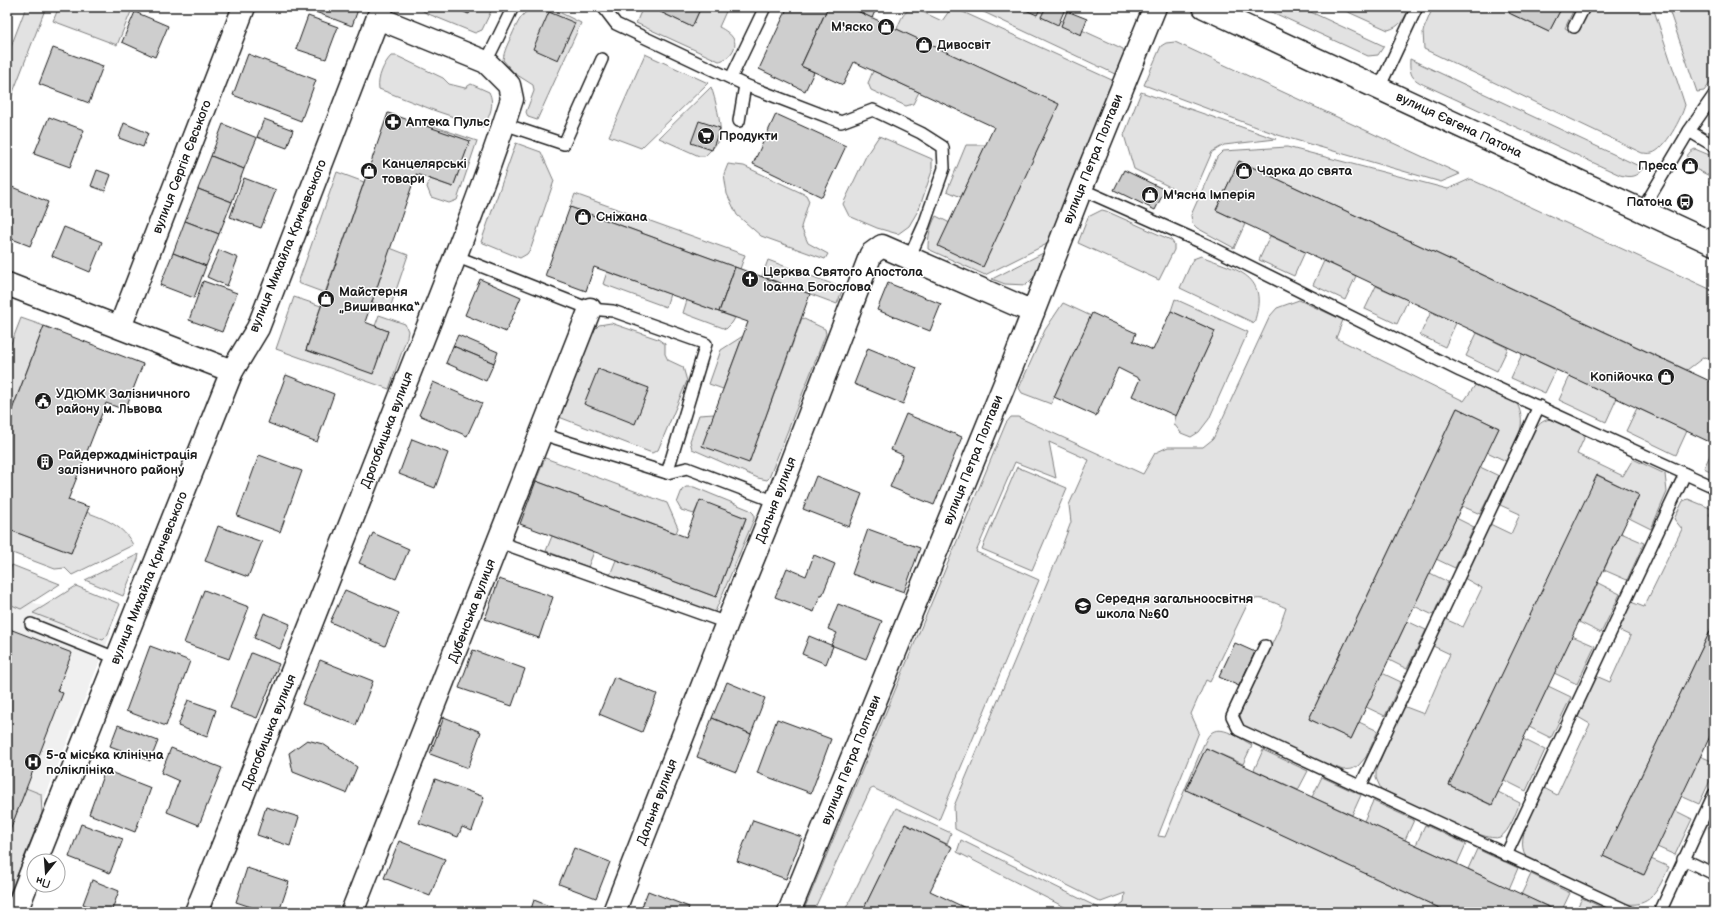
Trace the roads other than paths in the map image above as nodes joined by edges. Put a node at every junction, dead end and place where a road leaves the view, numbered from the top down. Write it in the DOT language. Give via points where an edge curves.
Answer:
graph roads {
  1 [pos="244,7"];
  2 [pos="513,7"];
  3 [pos="604,7"];
  4 [pos="765,7"];
  5 [pos="1155,7"];
  6 [pos="1204,7"];
  7 [pos="1418,7"];
  8 [pos="1584,7"];
  9 [pos="380,12"];
  10 [pos="1574,27"];
  11 [pos="602,59"];
  12 [pos="486,62"];
  13 [pos="732,78"];
  14 [pos="745,85"];
  15 [pos="1379,88"];
  16 [pos="1714,95"];
  17 [pos="739,121"];
  18 [pos="504,124"];
  19 [pos="1689,131"];
  20 [pos="1714,146"];
  21 [pos="1081,189"];
  22 [pos="1642,210"];
  23 [pos="1714,244"];
  24 [pos="455,256"];
  25 [pos="909,258"];
  26 [pos="7,284"];
  27 [pos="590,309"];
  28 [pos="1033,312"];
  29 [pos="120,327"];
  30 [pos="232,370"];
  31 [pos="1539,406"];
  32 [pos="542,434"];
  33 [pos="667,474"];
  34 [pos="1685,474"];
  35 [pos="1714,487"];
  36 [pos="776,502"];
  37 [pos="499,542"];
  38 [pos="726,623"];
  39 [pos="31,624"];
  40 [pos="1265,646"];
  41 [pos="116,658"];
  42 [pos="1360,787"];
  43 [pos="1714,794"];
  44 [pos="39,853"];
  45 [pos="1506,855"];
  46 [pos="1683,859"];
  47 [pos="1714,874"];
  48 [pos="26,886"];
  49 [pos="16,912"];
  50 [pos="196,912"];
  51 [pos="352,912"];
  52 [pos="614,912"];
  53 [pos="790,912"];
  54 [pos="1630,912"];
  55 [pos="1660,912"];
  1 -- 29 [label="street, вулиця Сергія Євського"];
  2 -- 12 [label="lane"];
  3 -- 13 [label="lane" via="616,24"];
  4 -- 13 [label="lane"];
  5 -- 21 [label="street, вулиця Петра Полтави"];
  6 -- 15 [label="street, вулиця Євгена Патона"];
  7 -- 15 [label="lane"];
  8 -- 10 [label="lane"];
  9 -- 12 [label="street, Дрогобицька вулиця"];
  9 -- 30 [label="street, вулиця Михайла Кричевського" via="258,328"];
  11 -- 18 [label="lane" via="564,144"];
  12 -- 18 [label="street, Дрогобицька вулиця" via="509,85 512,99"];
  13 -- 14 [label="lane"];
  14 -- 17 [label="lane"];
  14 -- 25 [label="lane" via="842,122 873,110 921,133 943,147 944,168 924,225"];
  15 -- 22 [label="street, вулиця Євгена Патона"];
  16 -- 19 [label="lane"];
  18 -- 24 [label="street, Дрогобицька вулиця"];
  19 -- 20 [label="lane"];
  19 -- 22 [label="lane"];
  21 -- 28 [label="street, вулиця Петра Полтави"];
  21 -- 31 [label="lane" via="1200,242 1454,368"];
  22 -- 23 [label="street, вулиця Євгена Патона"];
  24 -- 27 [label="lane"];
  24 -- 50 [label="street, Дрогобицька вулиця"];
  25 -- 28 [label="street, Дальня вулиця"];
  25 -- 36 [label="street, Дальня вулиця" via="882,246 871,254"];
  26 -- 29 [label="street"];
  27 -- 32 [label="street, Дубенська вулиця"];
  27 -- 33 [label="lane" via="613,311 706,344"];
  28 -- 53 [label="street, вулиця Петра Полтави"];
  29 -- 30 [label="street"];
  30 -- 41 [label="street, вулиця Михайла Кричевського"];
  31 -- 34 [label="lane"];
  31 -- 42 [label="lane"];
  32 -- 33 [label="lane"];
  32 -- 37 [label="street, Дубенська вулиця"];
  33 -- 36 [label="lane" via="687,468"];
  34 -- 35 [label="lane"];
  34 -- 45 [label="lane"];
  36 -- 38 [label="street, Дальня вулиця"];
  37 -- 38 [label="lane"];
  37 -- 51 [label="street, Дубенська вулиця"];
  38 -- 52 [label="street, Дальня вулиця"];
  39 -- 41 [label="lane"];
  40 -- 42 [label="lane" via="1232,716 1239,730"];
  41 -- 44 [label="street, вулиця Михайла Кричевського"];
  42 -- 45 [label="lane"];
  43 -- 46 [label="lane"];
  45 -- 54 [label="lane"];
  46 -- 47 [label="lane"];
  46 -- 55 [label="lane"];
  48 -- 49 [label="street"];
}
